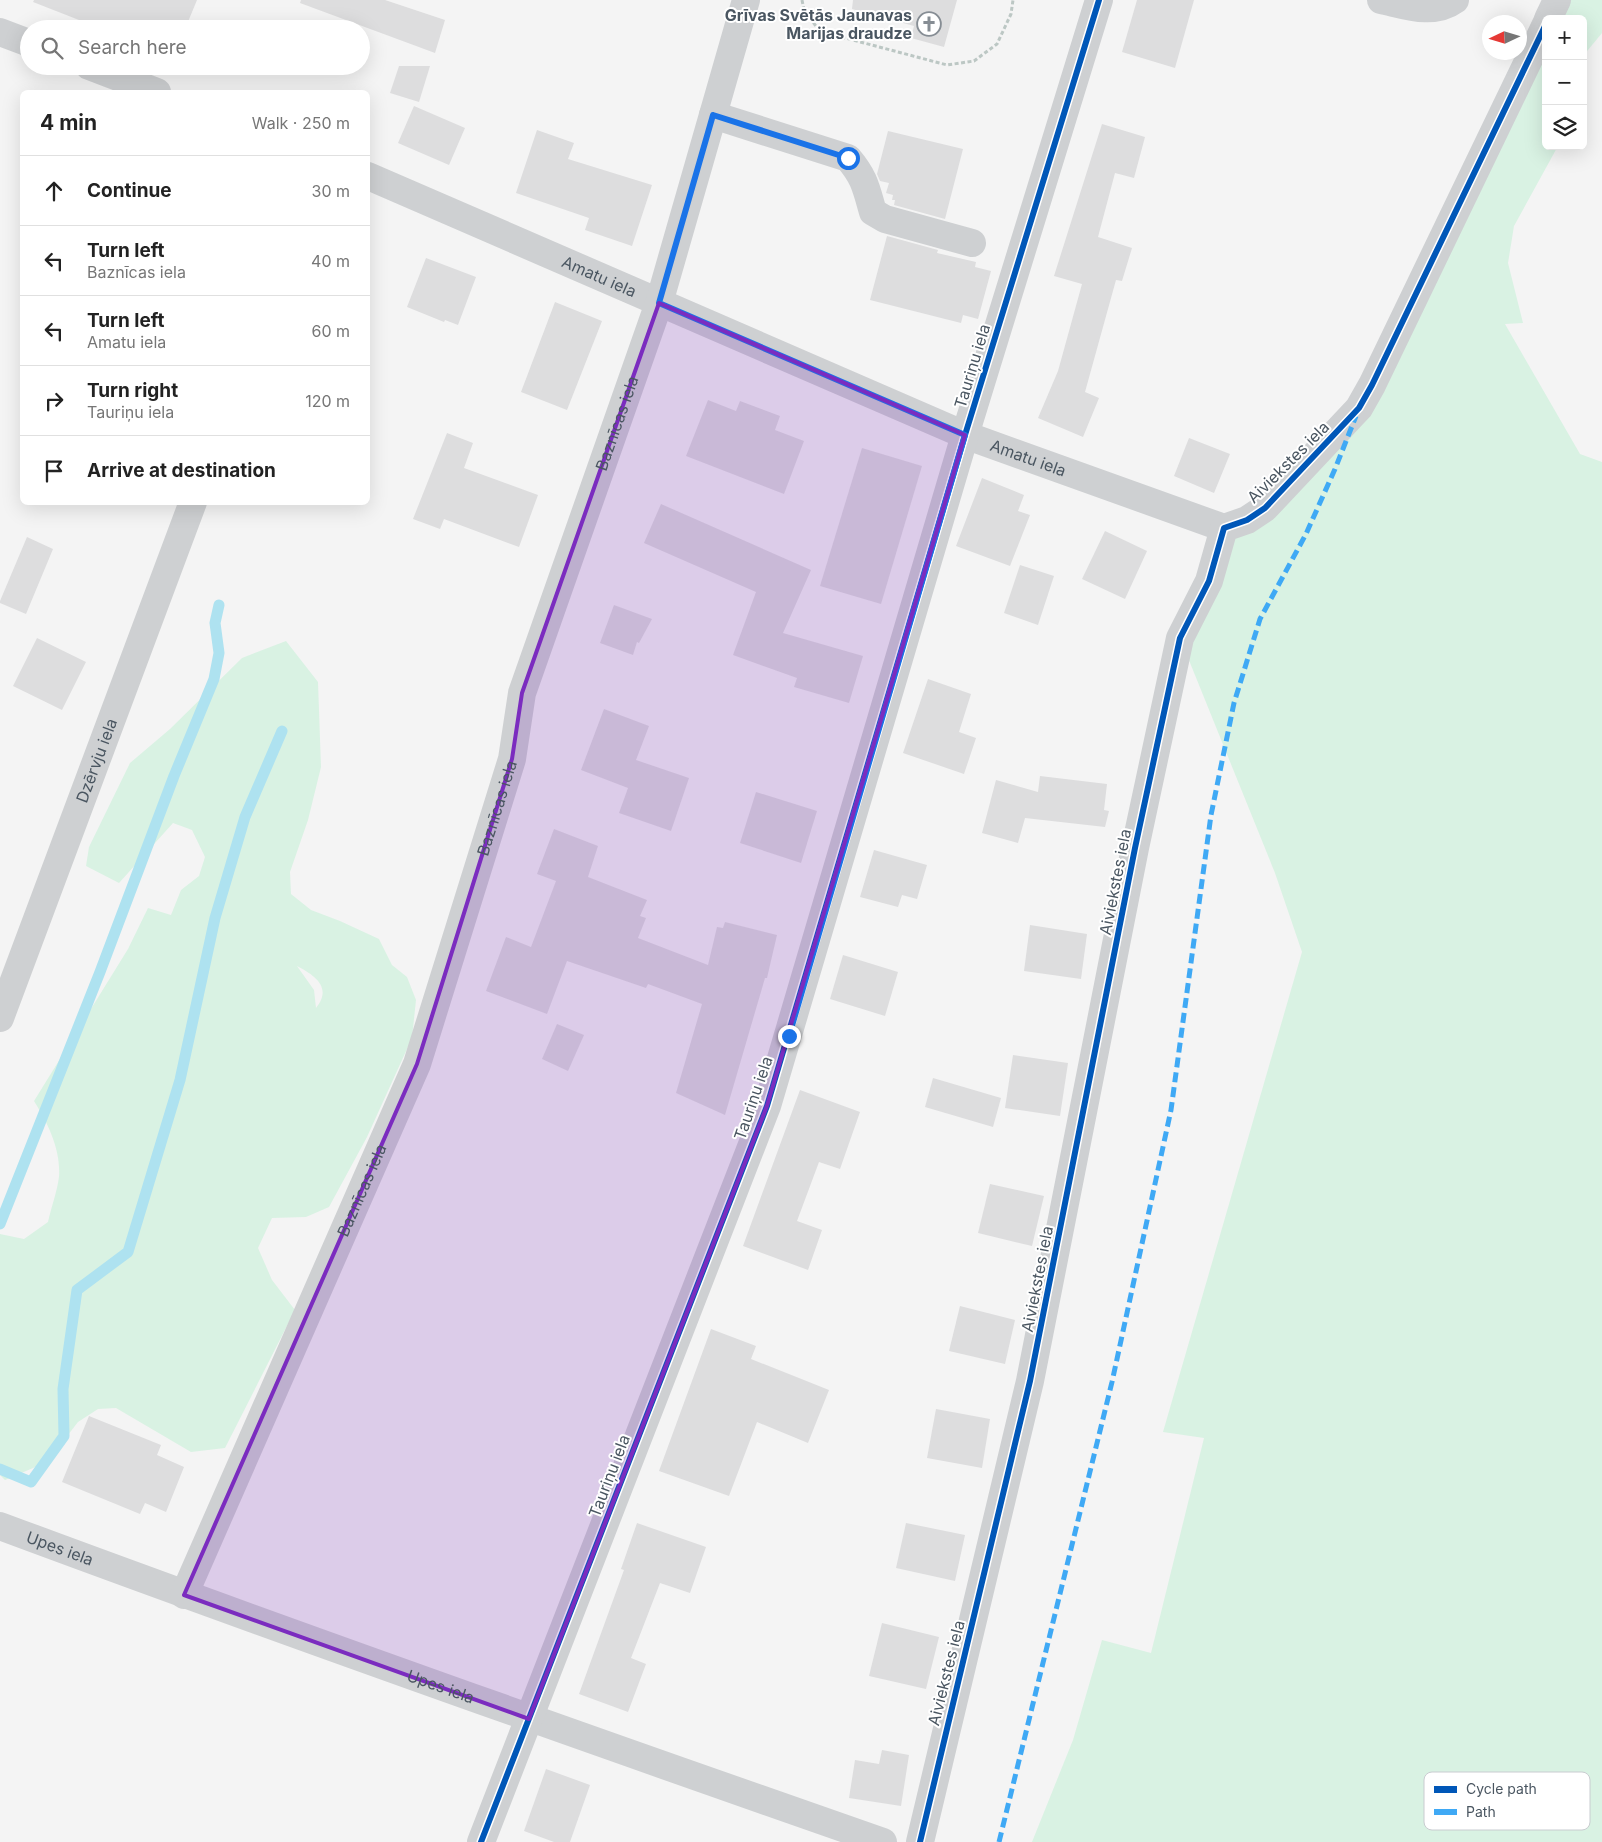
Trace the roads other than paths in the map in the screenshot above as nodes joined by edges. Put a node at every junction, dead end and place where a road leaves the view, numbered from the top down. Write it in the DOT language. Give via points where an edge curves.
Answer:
graph roads {
  1 [pos="746,0"];
  2 [pos="1099,0"];
  3 [pos="1381,0"];
  4 [pos="1455,0"];
  5 [pos="1557,0"];
  6 [pos="1550,15"];
  7 [pos="0,32"];
  8 [pos="1542,32"];
  9 [pos="20,40"];
  10 [pos="113,75"];
  11 [pos="152,90"];
  12 [pos="713,115"];
  13 [pos="370,177"];
  14 [pos="972,244"];
  15 [pos="659,303"];
  16 [pos="965,435"];
  17 [pos="191,505"];
  18 [pos="1224,528"];
  19 [pos="0,1018"];
  20 [pos="0,1526"];
  21 [pos="184,1594"];
  22 [pos="529,1719"];
  23 [pos="481,1842"];
  24 [pos="884,1842"];
  25 [pos="920,1842"];
  1 -- 12 [label="street, Baznīcas iela"];
  2 -- 16 [label="street, Tauriņu iela"];
  3 -- 4 [label="street" via="1426,9 1442,8"];
  5 -- 6 [label="street"];
  7 -- 9 [label="street"];
  8 -- 18 [label="street, Aiviekstes iela" via="1359,408 1265,508 1247,520"];
  10 -- 11 [label="street"];
  12 -- 14 [label="street" via="848,158 867,186 873,212 885,219"];
  12 -- 15 [label="street, Baznīcas iela"];
  13 -- 15 [label="street, Amatu iela"];
  15 -- 16 [label="street, Amatu iela"];
  15 -- 21 [label="street, Baznīcas iela" via="522,693 512,759 417,1064"];
  16 -- 18 [label="street, Amatu iela"];
  16 -- 22 [label="street, Tauriņu iela" via="767,1106"];
  17 -- 19 [label="street, Dzērvju iela"];
  18 -- 25 [label="street, Aiviekstes iela" via="1209,581 1180,638 1135,848 1030,1382"];
  20 -- 21 [label="street, Upes iela"];
  21 -- 22 [label="street, Upes iela"];
  22 -- 23 [label="street, Tauriņu iela"];
  22 -- 24 [label="street, Upes iela"];
}
